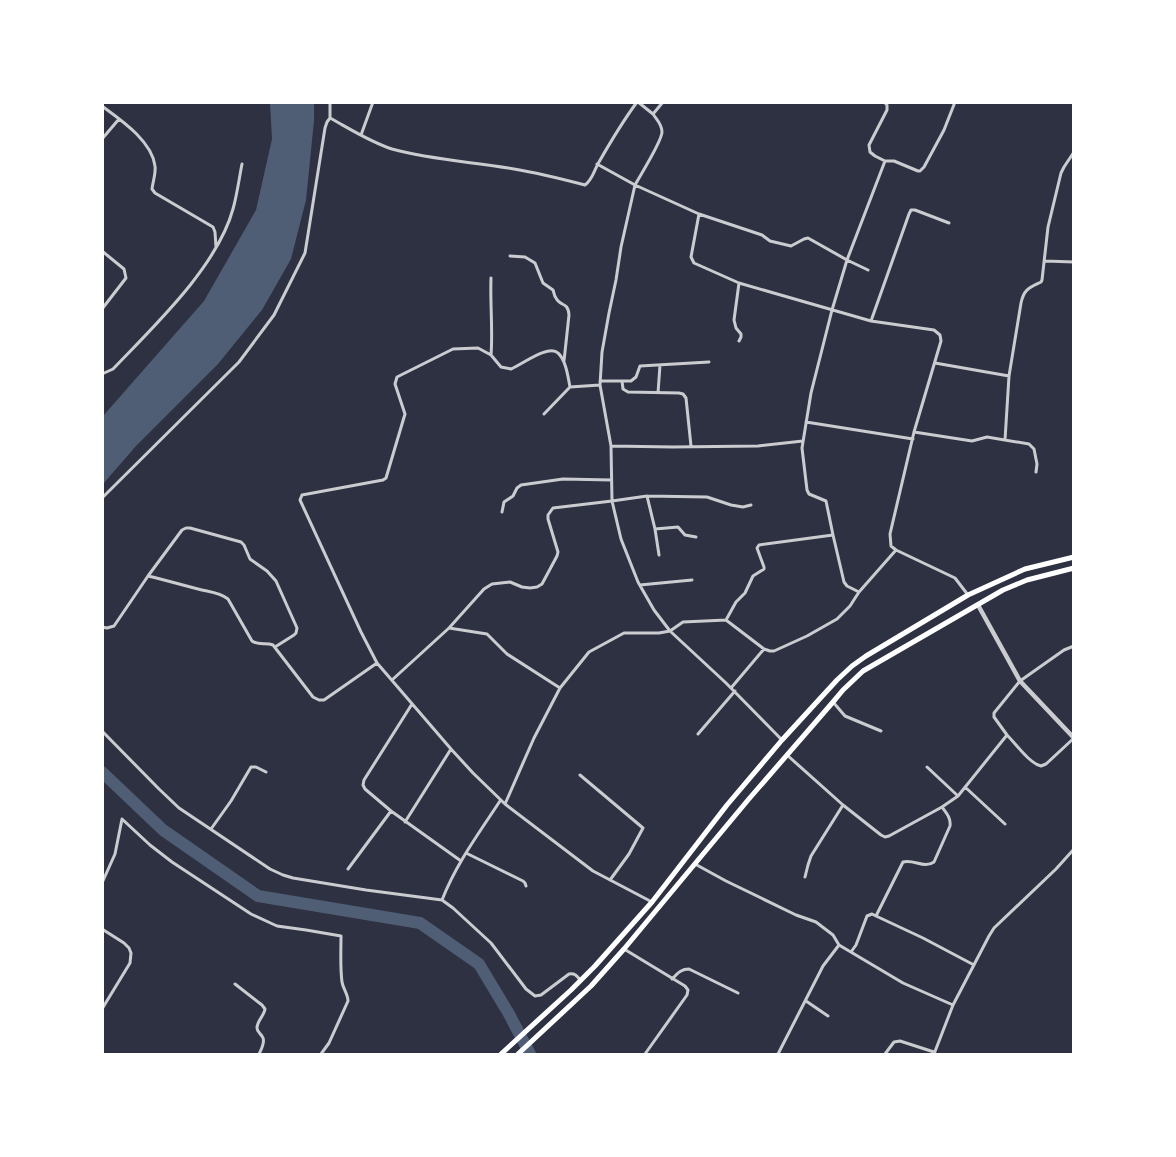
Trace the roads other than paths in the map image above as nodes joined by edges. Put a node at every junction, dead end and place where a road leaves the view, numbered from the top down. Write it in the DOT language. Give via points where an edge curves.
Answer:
graph roads {
  1 [pos="330,102"];
  2 [pos="374,102"];
  3 [pos="638,102"];
  4 [pos="663,102"];
  5 [pos="884,102"];
  6 [pos="955,102"];
  7 [pos="102,106"];
  8 [pos="653,114"];
  9 [pos="330,118"];
  10 [pos="119,119"];
  11 [pos="361,135"];
  12 [pos="102,139"];
  13 [pos="1074,152"];
  14 [pos="886,161"];
  15 [pos="242,164"];
  16 [pos="598,164"];
  17 [pos="635,185"];
  18 [pos="699,214"];
  19 [pos="948,222"];
  20 [pos="216,248"];
  21 [pos="102,251"];
  22 [pos="510,256"];
  23 [pos="847,260"];
  24 [pos="1045,261"];
  25 [pos="1074,262"];
  26 [pos="868,270"];
  27 [pos="492,278"];
  28 [pos="739,283"];
  29 [pos="102,309"];
  30 [pos="832,310"];
  31 [pos="871,321"];
  32 [pos="739,341"];
  33 [pos="491,355"];
  34 [pos="564,362"];
  35 [pos="709,362"];
  36 [pos="935,364"];
  37 [pos="660,365"];
  38 [pos="102,374"];
  39 [pos="1009,376"];
  40 [pos="622,381"];
  41 [pos="600,383"];
  42 [pos="570,386"];
  43 [pos="658,393"];
  44 [pos="544,414"];
  45 [pos="806,422"];
  46 [pos="914,432"];
  47 [pos="913,438"];
  48 [pos="1005,440"];
  49 [pos="803,441"];
  50 [pos="611,446"];
  51 [pos="691,446"];
  52 [pos="1036,472"];
  53 [pos="611,480"];
  54 [pos="647,496"];
  55 [pos="102,498"];
  56 [pos="612,501"];
  57 [pos="750,504"];
  58 [pos="502,512"];
  59 [pos="655,529"];
  60 [pos="833,535"];
  61 [pos="696,537"];
  62 [pos="896,550"];
  63 [pos="659,555"];
  64 [pos="1074,557"];
  65 [pos="1074,568"];
  66 [pos="148,576"];
  67 [pos="692,580"];
  68 [pos="640,585"];
  69 [pos="859,592"];
  70 [pos="968,595"];
  71 [pos="978,605"];
  72 [pos="726,620"];
  73 [pos="102,627"];
  74 [pos="449,628"];
  75 [pos="670,630"];
  76 [pos="1074,646"];
  77 [pos="275,648"];
  78 [pos="764,649"];
  79 [pos="377,663"];
  80 [pos="392,680"];
  81 [pos="1020,681"];
  82 [pos="560,688"];
  83 [pos="731,688"];
  84 [pos="735,691"];
  85 [pos="833,702"];
  86 [pos="412,704"];
  87 [pos="881,731"];
  88 [pos="102,732"];
  89 [pos="698,734"];
  90 [pos="1007,735"];
  91 [pos="1074,738"];
  92 [pos="782,740"];
  93 [pos="451,749"];
  94 [pos="787,755"];
  95 [pos="764,762"];
  96 [pos="927,767"];
  97 [pos="774,771"];
  98 [pos="266,772"];
  99 [pos="580,775"];
  100 [pos="965,787"];
  101 [pos="958,796"];
  102 [pos="500,801"];
  103 [pos="505,804"];
  104 [pos="843,805"];
  105 [pos="942,807"];
  106 [pos="391,811"];
  107 [pos="405,822"];
  108 [pos="1005,824"];
  109 [pos="212,829"];
  110 [pos="1074,849"];
  111 [pos="466,853"];
  112 [pos="461,861"];
  113 [pos="696,864"];
  114 [pos="348,869"];
  115 [pos="805,877"];
  116 [pos="610,880"];
  117 [pos="102,883"];
  118 [pos="526,886"];
  119 [pos="442,900"];
  120 [pos="652,902"];
  121 [pos="876,916"];
  122 [pos="102,929"];
  123 [pos="839,945"];
  124 [pos="624,949"];
  125 [pos="852,952"];
  126 [pos="974,965"];
  127 [pos="672,979"];
  128 [pos="581,981"];
  129 [pos="235,984"];
  130 [pos="738,993"];
  131 [pos="806,1001"];
  132 [pos="953,1005"];
  133 [pos="103,1007"];
  134 [pos="828,1016"];
  135 [pos="934,1053"];
  136 [pos="260,1054"];
  137 [pos="321,1054"];
  138 [pos="501,1054"];
  139 [pos="518,1054"];
  140 [pos="645,1054"];
  141 [pos="778,1054"];
  142 [pos="885,1054"];
  1 -- 9 [label="street"];
  2 -- 11 [label="street"];
  3 -- 8 [label="street"];
  3 -- 16 [label="street"];
  4 -- 8 [label="street"];
  5 -- 14 [label="street" via="886,112 869,147 871,154"];
  6 -- 14 [label="street" via="923,169 916,171"];
  7 -- 10 [label="street"];
  8 -- 17 [label="street" via="661,124 662,134"];
  9 -- 11 [label="street"];
  9 -- 55 [label="street" via="325,128 305,254 274,315 239,362"];
  10 -- 12 [label="street"];
  10 -- 20 [label="street" via="145,143 154,158 156,171 152,189 155,193 213,227"];
  11 -- 16 [label="street" via="393,149 516,169 585,185"];
  13 -- 24 [label="street" via="1061,173 1048,227"];
  14 -- 23 [label="street"];
  15 -- 20 [label="street" via="233,210"];
  16 -- 17 [label="street"];
  17 -- 18 [label="street"];
  17 -- 41 [label="street" via="602,352"];
  18 -- 23 [label="street" via="762,234 772,242 791,246 808,238"];
  18 -- 28 [label="street" via="692,261"];
  19 -- 31 [label="street" via="911,210"];
  20 -- 38 [label="street" via="162,318 113,369"];
  21 -- 29 [label="street" via="124,269 126,278"];
  22 -- 34 [label="street" via="523,256 534,262 543,283 552,288 556,299 567,306"];
  23 -- 26 [label="street"];
  23 -- 30 [label="street"];
  24 -- 25 [label="street"];
  24 -- 39 [label="street" via="1041,282 1025,291 1020,302"];
  27 -- 33 [label="street"];
  28 -- 30 [label="street"];
  28 -- 32 [label="street" via="734,320 741,334"];
  30 -- 31 [label="street"];
  30 -- 45 [label="street"];
  31 -- 36 [label="street" via="934,330 942,341"];
  33 -- 34 [label="street" via="501,366 509,369 548,351 557,352"];
  33 -- 79 [label="street" via="477,348 452,349 397,377 395,384 405,414 386,478 300,497"];
  34 -- 42 [label="street"];
  35 -- 37 [label="street"];
  36 -- 39 [label="street"];
  36 -- 46 [label="street"];
  37 -- 40 [label="street" via="640,366 633,380"];
  37 -- 43 [label="street"];
  39 -- 48 [label="street"];
  40 -- 41 [label="street"];
  40 -- 43 [label="street" via="623,390 627,392"];
  41 -- 42 [label="street"];
  41 -- 50 [label="street"];
  42 -- 44 [label="street"];
  43 -- 51 [label="street" via="679,392 685,396"];
  45 -- 47 [label="street"];
  45 -- 49 [label="street"];
  46 -- 47 [label="street"];
  46 -- 48 [label="street" via="972,441 987,438"];
  47 -- 62 [label="street" via="890,534 891,546"];
  48 -- 52 [label="street" via="1033,447"];
  49 -- 51 [label="street" via="758,446"];
  49 -- 60 [label="street" via="806,488 810,494 826,500"];
  50 -- 51 [label="street"];
  50 -- 53 [label="street"];
  53 -- 56 [label="street"];
  53 -- 58 [label="street" via="563,479 522,485 504,502"];
  54 -- 56 [label="street"];
  54 -- 57 [label="street" via="707,497 743,507"];
  54 -- 59 [label="street"];
  56 -- 68 [label="street" via="622,539"];
  56 -- 74 [label="street" via="553,508 548,520 558,552 542,584 530,588 510,582 492,584"];
  59 -- 61 [label="street" via="678,526 685,535"];
  59 -- 63 [label="street"];
  60 -- 69 [label="street" via="846,585"];
  60 -- 72 [label="street" via="759,545 757,548 764,569 753,576"];
  62 -- 69 [label="street"];
  62 -- 70 [label="street" via="955,578"];
  64 -- 70 [label="main road" via="1025,569"];
  65 -- 71 [label="main road" via="1027,580"];
  66 -- 73 [label="street" via="114,626"];
  66 -- 77 [label="street" via="220,594 228,599 252,641"];
  66 -- 77 [label="street" via="186,528 241,542 250,559 276,581 297,626 296,633"];
  67 -- 68 [label="street"];
  68 -- 75 [label="street"];
  69 -- 78 [label="street" via="837,619 774,651"];
  70 -- 92 [label="main road" via="852,666"];
  71 -- 81 [label="street"];
  71 -- 85 [label="main road" via="863,671"];
  72 -- 75 [label="street" via="683,622"];
  72 -- 78 [label="street"];
  74 -- 80 [label="street"];
  74 -- 82 [label="street" via="487,634 507,654"];
  75 -- 82 [label="street" via="623,634 589,652"];
  75 -- 83 [label="street"];
  76 -- 81 [label="street"];
  77 -- 79 [label="street" via="313,697 319,700 324,700"];
  78 -- 83 [label="street"];
  79 -- 80 [label="street"];
  80 -- 86 [label="street"];
  81 -- 90 [label="street" via="993,714"];
  81 -- 91 [label="street"];
  82 -- 103 [label="street"];
  83 -- 84 [label="street"];
  84 -- 89 [label="street"];
  84 -- 92 [label="street"];
  85 -- 87 [label="street" via="845,716"];
  85 -- 94 [label="main road"];
  86 -- 93 [label="street"];
  86 -- 106 [label="street" via="363,782 365,789"];
  88 -- 109 [label="street" via="179,808"];
  90 -- 91 [label="street" via="1038,766 1046,764"];
  90 -- 100 [label="street"];
  92 -- 95 [label="main road"];
  93 -- 102 [label="street"];
  93 -- 107 [label="street"];
  94 -- 97 [label="main road"];
  94 -- 104 [label="street"];
  95 -- 97 [label="main road"];
  95 -- 120 [label="main road"];
  96 -- 101 [label="street"];
  97 -- 113 [label="main road"];
  98 -- 109 [label="street" via="251,767"];
  99 -- 116 [label="street" via="643,828"];
  100 -- 101 [label="street"];
  100 -- 108 [label="street"];
  101 -- 105 [label="street"];
  102 -- 103 [label="street"];
  102 -- 111 [label="street"];
  103 -- 116 [label="street" via="592,871"];
  104 -- 105 [label="street" via="885,837"];
  104 -- 115 [label="street" via="811,856"];
  105 -- 121 [label="street" via="951,821 934,862 924,865 903,862"];
  106 -- 107 [label="street"];
  106 -- 114 [label="street"];
  107 -- 112 [label="street"];
  109 -- 119 [label="street" via="283,875"];
  110 -- 126 [label="street" via="994,928"];
  111 -- 112 [label="street"];
  111 -- 118 [label="street" via="523,881"];
  112 -- 119 [label="street"];
  113 -- 123 [label="street" via="726,882 816,922 828,930"];
  113 -- 124 [label="main road"];
  116 -- 120 [label="street"];
  117 -- 137 [label="street" via="115,854 122,819 172,862 251,914 277,926 341,936 342,976 348,1001"];
  119 -- 128 [label="street" via="491,943 531,994 541,995 569,974 577,975"];
  120 -- 128 [label="main road"];
  121 -- 125 [label="street" via="867,916"];
  121 -- 126 [label="street"];
  122 -- 133 [label="street" via="124,943 131,953 130,963"];
  123 -- 125 [label="street"];
  123 -- 131 [label="street" via="823,966"];
  124 -- 127 [label="street"];
  124 -- 139 [label="main road" via="591,986"];
  125 -- 132 [label="street" via="903,983"];
  126 -- 132 [label="street"];
  127 -- 130 [label="street" via="684,969 689,969"];
  127 -- 140 [label="street" via="685,986 687,995"];
  128 -- 138 [label="main road"];
  129 -- 136 [label="street" via="265,1009 257,1027 264,1039"];
  131 -- 134 [label="street"];
  131 -- 141 [label="street"];
  132 -- 135 [label="street"];
  135 -- 142 [label="street" via="900,1041 894,1042"];
}
